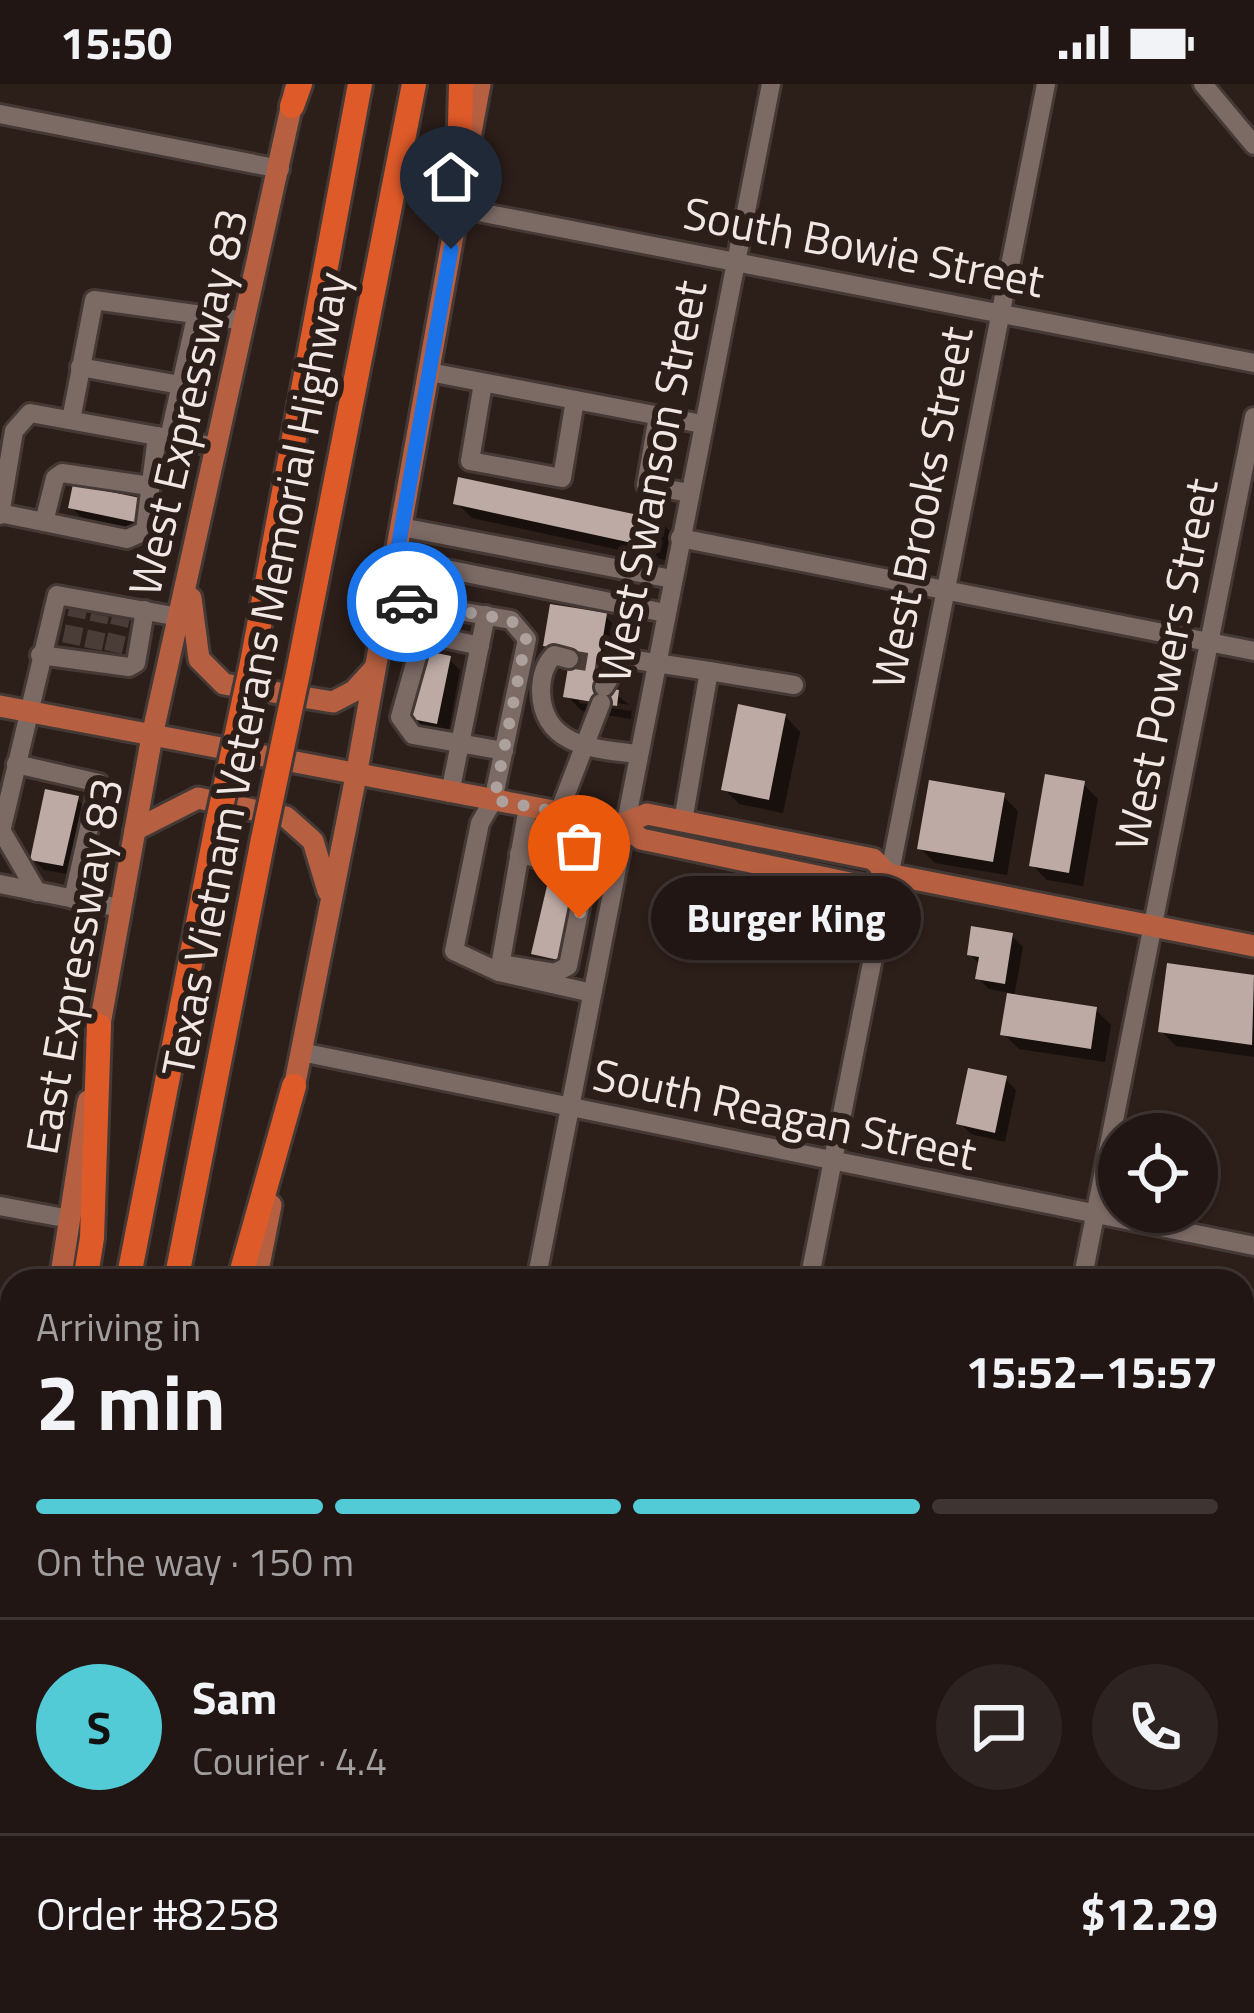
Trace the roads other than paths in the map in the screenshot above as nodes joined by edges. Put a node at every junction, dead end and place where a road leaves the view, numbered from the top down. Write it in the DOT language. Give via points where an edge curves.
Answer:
graph roads {
  1 [pos="360,84"];
  2 [pos="415,84"];
  3 [pos="461,84"];
  4 [pos="480,84"];
  5 [pos="771,84"];
  6 [pos="1046,84"];
  7 [pos="1203,84"];
  8 [pos="296,91"];
  9 [pos="0,114"];
  10 [pos="1254,145"];
  11 [pos="280,169"];
  12 [pos="458,208"];
  13 [pos="734,260"];
  14 [pos="998,312"];
  15 [pos="196,317"];
  16 [pos="245,321"];
  17 [pos="1254,363"];
  18 [pos="80,368"];
  19 [pos="429,372"];
  20 [pos="483,382"];
  21 [pos="180,386"];
  22 [pos="575,400"];
  23 [pos="658,416"];
  24 [pos="1254,417"];
  25 [pos="0,418"];
  26 [pos="70,420"];
  27 [pos="22,422"];
  28 [pos="702,424"];
  29 [pos="163,437"];
  30 [pos="217,447"];
  31 [pos="150,486"];
  32 [pos="689,493"];
  33 [pos="0,514"];
  34 [pos="44,522"];
  35 [pos="401,527"];
  36 [pos="680,538"];
  37 [pos="396,560"];
  38 [pos="189,573"];
  39 [pos="672,580"];
  40 [pos="945,589"];
  41 [pos="389,599"];
  42 [pos="634,607"];
  43 [pos="146,610"];
  44 [pos="665,613"];
  45 [pos="486,616"];
  46 [pos="179,617"];
  47 [pos="1210,642"];
  48 [pos="479,646"];
  49 [pos="1254,651"];
  50 [pos="40,655"];
  51 [pos="569,659"];
  52 [pos="655,662"];
  53 [pos="613,663"];
  54 [pos="377,665"];
  55 [pos="709,671"];
  56 [pos="794,685"];
  57 [pos="0,706"];
  58 [pos="27,711"];
  59 [pos="152,736"];
  60 [pos="460,742"];
  61 [pos="585,748"];
  62 [pos="504,751"];
  63 [pos="637,754"];
  64 [pos="16,764"];
  65 [pos="356,776"];
  66 [pos="450,793"];
  67 [pos="494,800"];
  68 [pos="528,807"];
  69 [pos="567,813"];
  70 [pos="683,821"];
  71 [pos="622,824"];
  72 [pos="135,830"];
  73 [pos="1,833"];
  74 [pos="519,854"];
  75 [pos="585,872"];
  76 [pos="888,874"];
  77 [pos="0,884"];
  78 [pos="38,892"];
  79 [pos="330,898"];
  80 [pos="73,899"];
  81 [pos="120,908"];
  82 [pos="1153,926"];
  83 [pos="1254,946"];
  84 [pos="500,968"];
  85 [pos="592,994"];
  86 [pos="99,1026"];
  87 [pos="302,1052"];
  88 [pos="295,1086"];
  89 [pos="571,1109"];
  90 [pos="832,1164"];
  91 [pos="0,1207"];
  92 [pos="1095,1216"];
  93 [pos="70,1219"];
  94 [pos="1254,1246"];
  95 [pos="62,1269"];
  96 [pos="87,1269"];
  97 [pos="130,1269"];
  98 [pos="178,1269"];
  99 [pos="242,1269"];
  100 [pos="258,1269"];
  101 [pos="538,1269"];
  102 [pos="811,1269"];
  103 [pos="1084,1269"];
  1 -- 97 [label="highway, Texas Vietnam Veterans Memorial Highway, bridge"];
  2 -- 98 [label="highway, Texas Vietnam Veterans Memorial Highway, bridge"];
  3 -- 12 [label="highway"];
  4 -- 12 [label="main road"];
  5 -- 13 [label="street, West Swanson Street"];
  6 -- 14 [label="street, West Brooks Street"];
  7 -- 10 [label="street"];
  8 -- 11 [label="main road, West Expressway 83"];
  9 -- 11 [label="street"];
  11 -- 16 [label="main road, West Expressway 83"];
  12 -- 13 [label="street, South Bowie Street"];
  12 -- 19 [label="main road"];
  13 -- 14 [label="street, South Bowie Street"];
  13 -- 28 [label="street, West Swanson Street"];
  14 -- 17 [label="street, South Bowie Street"];
  14 -- 40 [label="street, West Brooks Street"];
  15 -- 16 [label="street"];
  15 -- 18 [label="street" via="94,300"];
  15 -- 21 [label="street"];
  16 -- 30 [label="main road, West Expressway 83"];
  18 -- 21 [label="street"];
  18 -- 26 [label="street"];
  19 -- 20 [label="street"];
  19 -- 35 [label="main road"];
  20 -- 22 [label="street"];
  20 -- 22 [label="street" via="470,461 562,478"];
  21 -- 29 [label="street"];
  22 -- 23 [label="street"];
  23 -- 28 [label="street"];
  23 -- 32 [label="street" via="646,485"];
  24 -- 47 [label="street, West Powers Street"];
  25 -- 27 [label="street"];
  26 -- 27 [label="street" via="30,413"];
  26 -- 29 [label="street"];
  27 -- 33 [label="street"];
  28 -- 32 [label="street, West Swanson Street"];
  29 -- 30 [label="street"];
  29 -- 31 [label="street"];
  30 -- 38 [label="main road, West Expressway 83"];
  31 -- 34 [label="street" via="62,473"];
  31 -- 34 [label="street" via="145,530 136,536"];
  32 -- 36 [label="street, West Swanson Street"];
  33 -- 34 [label="street"];
  35 -- 37 [label="main road"];
  35 -- 39 [label="street"];
  36 -- 39 [label="street, West Swanson Street"];
  36 -- 40 [label="street"];
  37 -- 41 [label="main road"];
  37 -- 42 [label="street"];
  38 -- 46 [label="main road, West Expressway 83"];
  38 -- 54 [label="main road" via="199,659 224,684 333,702"];
  39 -- 44 [label="street, West Swanson Street"];
  40 -- 47 [label="street"];
  40 -- 76 [label="street, West Brooks Street"];
  41 -- 45 [label="street"];
  41 -- 54 [label="main road"];
  42 -- 44 [label="street"];
  42 -- 53 [label="street"];
  43 -- 46 [label="street"];
  43 -- 50 [label="street" via="136,662"];
  43 -- 50 [label="street" via="57,596"];
  44 -- 52 [label="street, West Swanson Street"];
  45 -- 48 [label="street"];
  45 -- 62 [label="street" via="511,620 526,639"];
  46 -- 59 [label="main road, West Expressway 83"];
  47 -- 49 [label="street"];
  47 -- 82 [label="street, West Powers Street"];
  48 -- 60 [label="street"];
  48 -- 60 [label="street" via="422,639 400,717 413,735"];
  50 -- 58 [label="street"];
  51 -- 61 [label="street" via="548,660 543,708 556,734"];
  52 -- 53 [label="street"];
  52 -- 55 [label="street"];
  52 -- 63 [label="street, West Swanson Street"];
  53 -- 61 [label="street"];
  54 -- 65 [label="main road"];
  55 -- 56 [label="street"];
  55 -- 70 [label="street"];
  57 -- 58 [label="main road"];
  58 -- 59 [label="main road"];
  58 -- 64 [label="street"];
  59 -- 65 [label="main road"];
  59 -- 72 [label="main road, East Expressway 83"];
  60 -- 62 [label="street"];
  60 -- 66 [label="street"];
  61 -- 63 [label="street"];
  61 -- 69 [label="street" via="575,760"];
  62 -- 67 [label="street"];
  63 -- 71 [label="street, West Swanson Street"];
  64 -- 73 [label="street"];
  64 -- 80 [label="street" via="99,782"];
  65 -- 66 [label="main road"];
  65 -- 79 [label="main road"];
  66 -- 67 [label="main road"];
  67 -- 68 [label="main road"];
  67 -- 84 [label="street" via="480,823 454,951"];
  68 -- 69 [label="main road"];
  68 -- 74 [label="street"];
  69 -- 71 [label="main road"];
  69 -- 75 [label="street"];
  70 -- 71 [label="main road" via="647,814"];
  70 -- 76 [label="main road" via="873,859"];
  71 -- 76 [label="main road" via="641,839 869,887"];
  71 -- 85 [label="street, West Swanson Street"];
  72 -- 79 [label="main road" via="197,798 286,818 313,841"];
  72 -- 81 [label="main road, East Expressway 83"];
  73 -- 78 [label="street"];
  74 -- 75 [label="street"];
  74 -- 84 [label="street"];
  75 -- 84 [label="street" via="568,965 554,974"];
  76 -- 82 [label="main road"];
  76 -- 90 [label="street, West Brooks Street"];
  77 -- 78 [label="street"];
  78 -- 80 [label="street"];
  79 -- 87 [label="main road"];
  80 -- 81 [label="street"];
  81 -- 86 [label="main road, East Expressway 83"];
  82 -- 83 [label="main road"];
  82 -- 92 [label="street, West Powers Street"];
  84 -- 85 [label="street"];
  85 -- 89 [label="street, West Swanson Street"];
  86 -- 93 [label="main road, East Expressway 83"];
  86 -- 96 [label="highway"];
  87 -- 88 [label="main road"];
  87 -- 89 [label="street, South Reagan Street"];
  88 -- 99 [label="highway"];
  88 -- 100 [label="main road"];
  89 -- 90 [label="street, South Reagan Street"];
  89 -- 101 [label="street, West Swanson Street"];
  90 -- 92 [label="street, South Reagan Street"];
  90 -- 102 [label="street, West Brooks Street"];
  91 -- 93 [label="street"];
  92 -- 94 [label="street, South Reagan Street"];
  92 -- 103 [label="street, West Powers Street"];
  93 -- 95 [label="main road, East Expressway 83"];
}
